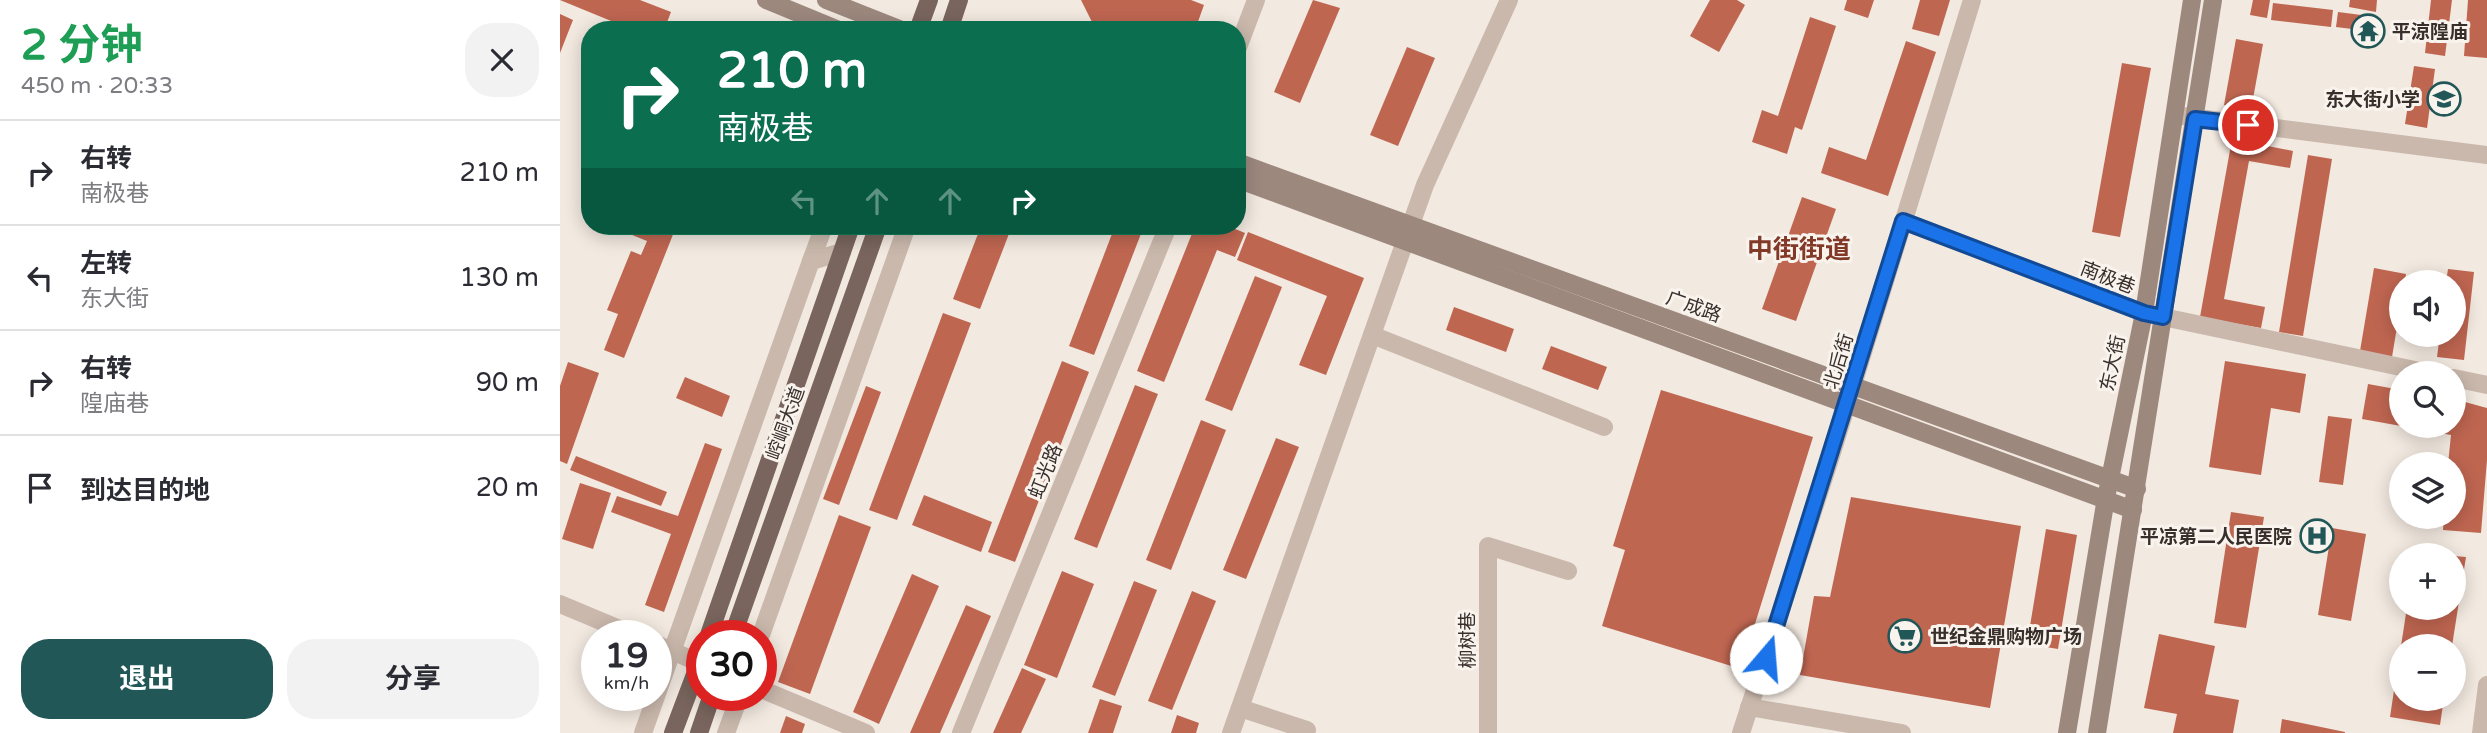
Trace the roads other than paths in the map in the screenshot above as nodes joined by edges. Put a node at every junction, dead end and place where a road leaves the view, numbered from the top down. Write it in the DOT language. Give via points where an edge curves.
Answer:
graph roads {
  1 [pos="766,0"];
  2 [pos="826,0"];
  3 [pos="929,0"];
  4 [pos="959,0"];
  5 [pos="1256,0"];
  6 [pos="1509,0"];
  7 [pos="1972,0"];
  8 [pos="2192,0"];
  9 [pos="2213,0"];
  10 [pos="817,21"];
  11 [pos="879,21"];
  12 [pos="921,21"];
  13 [pos="952,21"];
  14 [pos="1246,26"];
  15 [pos="2175,115"];
  16 [pos="2195,119"];
  17 [pos="2487,155"];
  18 [pos="1246,166"];
  19 [pos="1246,182"];
  20 [pos="1903,221"];
  21 [pos="1408,232"];
  22 [pos="821,235"];
  23 [pos="847,235"];
  24 [pos="875,235"];
  25 [pos="904,235"];
  26 [pos="1164,235"];
  27 [pos="842,252"];
  28 [pos="811,261"];
  29 [pos="2144,313"];
  30 [pos="2163,317"];
  31 [pos="1372,335"];
  32 [pos="2389,365"];
  33 [pos="2466,381"];
  34 [pos="2487,385"];
  35 [pos="1850,395"];
  36 [pos="1604,427"];
  37 [pos="2137,489"];
  38 [pos="2108,490"];
  39 [pos="2133,510"];
  40 [pos="1568,571"];
  41 [pos="560,604"];
  42 [pos="598,620"];
  43 [pos="714,620"];
  44 [pos="738,620"];
  45 [pos="766,620"];
  46 [pos="672,627"];
  47 [pos="2487,685"];
  48 [pos="777,696"];
  49 [pos="686,700"];
  50 [pos="1240,708"];
  51 [pos="1749,708"];
  52 [pos="648,711"];
  53 [pos="707,711"];
  54 [pos="734,711"];
  55 [pos="643,733"];
  56 [pos="673,733"];
  57 [pos="699,733"];
  58 [pos="726,733"];
  59 [pos="866,733"];
  60 [pos="961,733"];
  61 [pos="1231,733"];
  62 [pos="1306,733"];
  63 [pos="1488,733"];
  64 [pos="1741,733"];
  65 [pos="1902,733"];
  66 [pos="2067,733"];
  67 [pos="2097,733"];
  68 [pos="2481,733"];
  1 -- 10 [label="main road"];
  2 -- 11 [label="main road"];
  3 -- 12 [label="main road"];
  4 -- 13 [label="main road"];
  5 -- 14 [label="street"];
  6 -- 21 [label="street"];
  7 -- 20 [label="street, 北后街"];
  8 -- 15 [label="main road, 东大街"];
  9 -- 16 [label="main road"];
  15 -- 16 [label="street"];
  15 -- 29 [label="main road, 东大街"];
  16 -- 17 [label="street"];
  16 -- 30 [label="main road"];
  18 -- 21 [label="main road, 广成路"];
  19 -- 21 [label="main road, 广成路"];
  20 -- 29 [label="street, 南极巷"];
  20 -- 35 [label="street, 北后街"];
  21 -- 31 [label="street"];
  21 -- 35 [label="main road, 广成路"];
  22 -- 28 [label="street"];
  23 -- 27 [label="main road, 崆峒大道"];
  24 -- 44 [label="main road, 崆峒大道"];
  25 -- 45 [label="street"];
  26 -- 60 [label="street, 虹光路"];
  27 -- 28 [label="street"];
  27 -- 43 [label="main road, 崆峒大道"];
  28 -- 46 [label="street"];
  29 -- 30 [label="street, 南极巷"];
  29 -- 38 [label="main road, 东大街"];
  30 -- 32 [label="street, 南极巷"];
  30 -- 37 [label="main road"];
  31 -- 36 [label="street"];
  31 -- 50 [label="street"];
  33 -- 34 [label="street"];
  35 -- 38 [label="main road, 广成路"];
  35 -- 51 [label="street, 北后街"];
  37 -- 38 [label="main road, 广成路"];
  37 -- 39 [label="main road"];
  38 -- 39 [label="main road, 广成路"];
  38 -- 66 [label="main road, 东大街"];
  39 -- 67 [label="main road"];
  40 -- 63 [label="street, 柳树巷" via="1488,546"];
  41 -- 42 [label="street"];
  47 -- 68 [label="street"];
  48 -- 59 [label="street"];
  49 -- 56 [label="main road"];
  50 -- 61 [label="street"];
  50 -- 62 [label="street"];
  51 -- 64 [label="street, 北后街"];
  51 -- 65 [label="street"];
  52 -- 55 [label="street"];
  53 -- 57 [label="main road"];
  54 -- 58 [label="street"];
}
